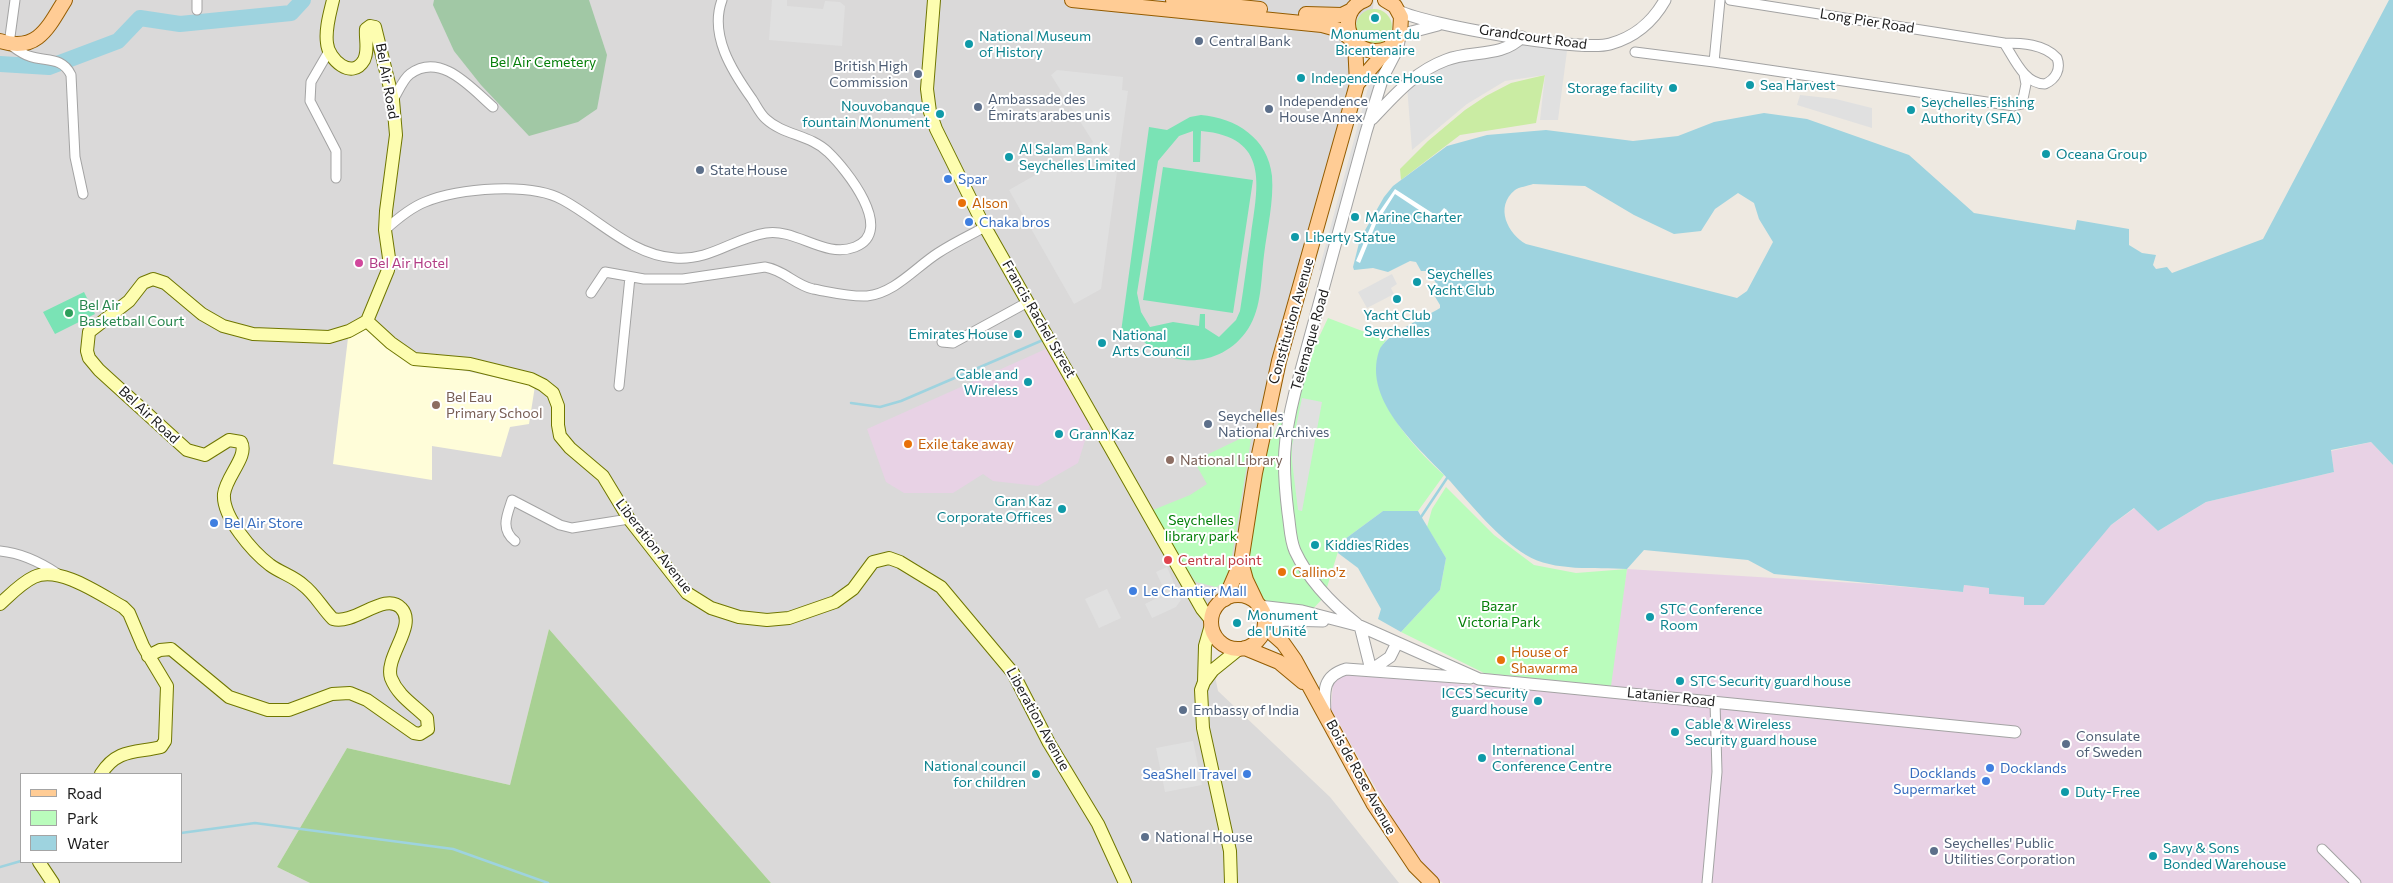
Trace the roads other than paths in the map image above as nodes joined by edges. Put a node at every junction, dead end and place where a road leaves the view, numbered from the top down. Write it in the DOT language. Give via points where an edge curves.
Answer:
graph roads {
  1 [pos="15,0"];
  2 [pos="65,0"];
  3 [pos="197,0"];
  4 [pos="333,0"];
  5 [pos="722,0"];
  6 [pos="934,0"];
  7 [pos="1072,0"];
  8 [pos="1174,0"];
  9 [pos="1665,0"];
  10 [pos="1720,0"];
  11 [pos="1730,0"];
  12 [pos="1360,3"];
  13 [pos="1391,3"];
  14 [pos="197,10"];
  15 [pos="1442,24"];
  16 [pos="1522,37"];
  17 [pos="1397,40"];
  18 [pos="4,42"];
  19 [pos="1354,42"];
  20 [pos="2004,43"];
  21 [pos="328,51"];
  22 [pos="1635,52"];
  23 [pos="1714,62"];
  24 [pos="2024,73"];
  25 [pos="1358,84"];
  26 [pos="393,100"];
  27 [pos="493,107"];
  28 [pos="1369,122"];
  29 [pos="336,178"];
  30 [pos="83,194"];
  31 [pos="986,227"];
  32 [pos="385,230"];
  33 [pos="630,277"];
  34 [pos="591,293"];
  35 [pos="1028,302"];
  36 [pos="367,321"];
  37 [pos="942,342"];
  38 [pos="618,386"];
  39 [pos="630,519"];
  40 [pos="515,541"];
  41 [pos="0,551"];
  42 [pos="1241,562"];
  43 [pos="63,577"];
  44 [pos="1226,599"];
  45 [pos="0,604"];
  46 [pos="1259,606"];
  47 [pos="1337,621"];
  48 [pos="1211,623"];
  49 [pos="1360,626"];
  50 [pos="1265,627"];
  51 [pos="1397,643"];
  52 [pos="1242,649"];
  53 [pos="148,656"];
  54 [pos="1371,670"];
  55 [pos="1480,679"];
  56 [pos="1204,682"];
  57 [pos="1312,691"];
  58 [pos="1715,702"];
  59 [pos="1325,713"];
  60 [pos="2016,732"];
  61 [pos="102,773"];
  62 [pos="2322,849"];
  63 [pos="40,863"];
  64 [pos="53,883"];
  65 [pos="1125,883"];
  66 [pos="1231,883"];
  67 [pos="1432,883"];
  68 [pos="1707,883"];
  69 [pos="2356,883"];
  1 -- 18 [label="street"];
  2 -- 18 [label="main road" via="40,37 30,43"];
  3 -- 14 [label="street"];
  4 -- 21 [label="main road"];
  5 -- 32 [label="street" via="718,16 719,34 727,59 766,119 827,150 867,204 871,219 869,232 856,247 843,250 828,248 780,233 767,233 708,254 683,259 666,257 642,251 561,199 532,190 508,188 454,193 425,202 399,217"];
  6 -- 31 [label="main road, Francis Rachel Street" via="927,89 930,112"];
  7 -- 19 [label="main road" via="1322,25 1340,30"];
  8 -- 12 [label="main road" via="1321,16 1342,15"];
  9 -- 16 [label="street, Grandcourt Road" via="1656,16 1643,28 1610,44 1586,46"];
  10 -- 23 [label="street"];
  11 -- 20 [label="street, Long Pier Road"];
  12 -- 19 [label="main road, Constitution Avenue" via="1348,26"];
  13 -- 15 [label="street, Grandcourt Road" via="1420,20"];
  13 -- 17 [label="main road" via="1402,23"];
  15 -- 16 [label="street, Grandcourt Road"];
  15 -- 17 [label="street"];
  16 -- 28 [label="street, Telemaque Road" via="1507,48 1448,59 1416,74"];
  17 -- 19 [label="main road" via="1372,52"];
  17 -- 25 [label="main road, Constitution Avenue"];
  17 -- 28 [label="street, Telemaque Road" via="1397,50 1383,77"];
  18 -- 30 [label="street" via="30,56 48,58 66,67 72,83 75,157"];
  19 -- 25 [label="main road, Constitution Avenue"];
  20 -- 24 [label="street"];
  20 -- 24 [label="street, Long Pier Road" via="2040,48 2057,58 2059,68 2050,81 2039,84"];
  21 -- 26 [label="main road, Bel Air Road" via="342,67 359,65 366,54 366,29 375,26"];
  21 -- 29 [label="street" via="311,82 310,101 336,151"];
  22 -- 23 [label="street"];
  23 -- 24 [label="street" via="2014,106 2022,104 2026,84"];
  25 -- 42 [label="main road, Constitution Avenue" via="1279,360 1255,472"];
  26 -- 27 [label="street" via="410,74 422,69 442,68 451,71"];
  26 -- 32 [label="main road, Bel Air Road" via="396,135"];
  28 -- 49 [label="street, Telemaque Road" via="1292,402 1283,454 1295,550 1324,593"];
  31 -- 33 [label="street" via="937,253 916,272 887,289 868,296 812,289 782,272 765,267 683,279"];
  31 -- 35 [label="main road, Francis Rachel Street"];
  32 -- 36 [label="main road, Bel Air Road" via="388,270"];
  33 -- 34 [label="street" via="605,272"];
  33 -- 38 [label="street"];
  35 -- 37 [label="street" via="953,343"];
  35 -- 48 [label="main road, Francis Rachel Street"];
  36 -- 39 [label="main road, Liberation Avenue" via="414,359 470,364 543,385 553,393 558,406 560,436 603,476"];
  36 -- 53 [label="main road, Bel Air Road" via="329,337 253,334 223,326 202,314 165,283 153,279 143,283 129,301 93,327 86,345 89,358 99,370 187,450 205,455 229,440 241,442 242,455 229,475 224,494 229,516 260,556 305,586 333,619 348,620 384,604 396,604 402,608 405,628 391,661 391,677 400,694 427,718 428,729 420,734 414,733 367,700 350,693 332,694 289,710 268,710 239,702 220,690 175,651 160,650"];
  39 -- 40 [label="street" via="572,528 512,500 506,528"];
  39 -- 65 [label="main road, Liberation Avenue" via="687,592 711,608 739,617 789,618 835,602 853,589 865,571 879,559 900,562 941,587 1013,673 1049,743 1098,824"];
  41 -- 43 [label="street" via="38,561"];
  42 -- 44 [label="main road, Constitution Avenue"];
  42 -- 46 [label="main road, Constitution Avenue"];
  43 -- 45 [label="main road" via="44,574 33,577"];
  43 -- 53 [label="main road" via="123,607 129,613"];
  44 -- 46 [label="main road" via="1243,596"];
  44 -- 48 [label="main road" via="1215,608"];
  46 -- 47 [label="street, Latanier Road" via="1302,611"];
  46 -- 50 [label="main road"];
  47 -- 49 [label="street, Latanier Road"];
  47 -- 50 [label="street, Latanier Road" via="1284,620"];
  48 -- 52 [label="main road" via="1217,640 1231,648"];
  48 -- 56 [label="main road" via="1205,646"];
  49 -- 51 [label="street, Latanier Road"];
  49 -- 54 [label="street"];
  50 -- 52 [label="main road" via="1258,640"];
  50 -- 57 [label="main road, Bois de Rose Avenue" via="1283,643"];
  51 -- 54 [label="street" via="1390,657"];
  51 -- 55 [label="street, Latanier Road"];
  52 -- 56 [label="main road" via="1213,670"];
  52 -- 57 [label="main road, Bois de Rose Avenue" via="1279,662"];
  53 -- 61 [label="main road" via="167,686 165,744 127,752 111,762"];
  54 -- 55 [label="street"];
  54 -- 59 [label="street" via="1346,669 1334,675 1324,691"];
  55 -- 58 [label="street, Latanier Road"];
  56 -- 66 [label="main road" via="1201,690 1203,728 1230,851"];
  57 -- 59 [label="main road, Bois de Rose Avenue"];
  58 -- 60 [label="street, Latanier Road"];
  58 -- 68 [label="street" via="1717,772"];
  59 -- 67 [label="main road, Bois de Rose Avenue" via="1373,803 1415,866"];
  62 -- 69 [label="street"];
  63 -- 64 [label="main road"];
}
